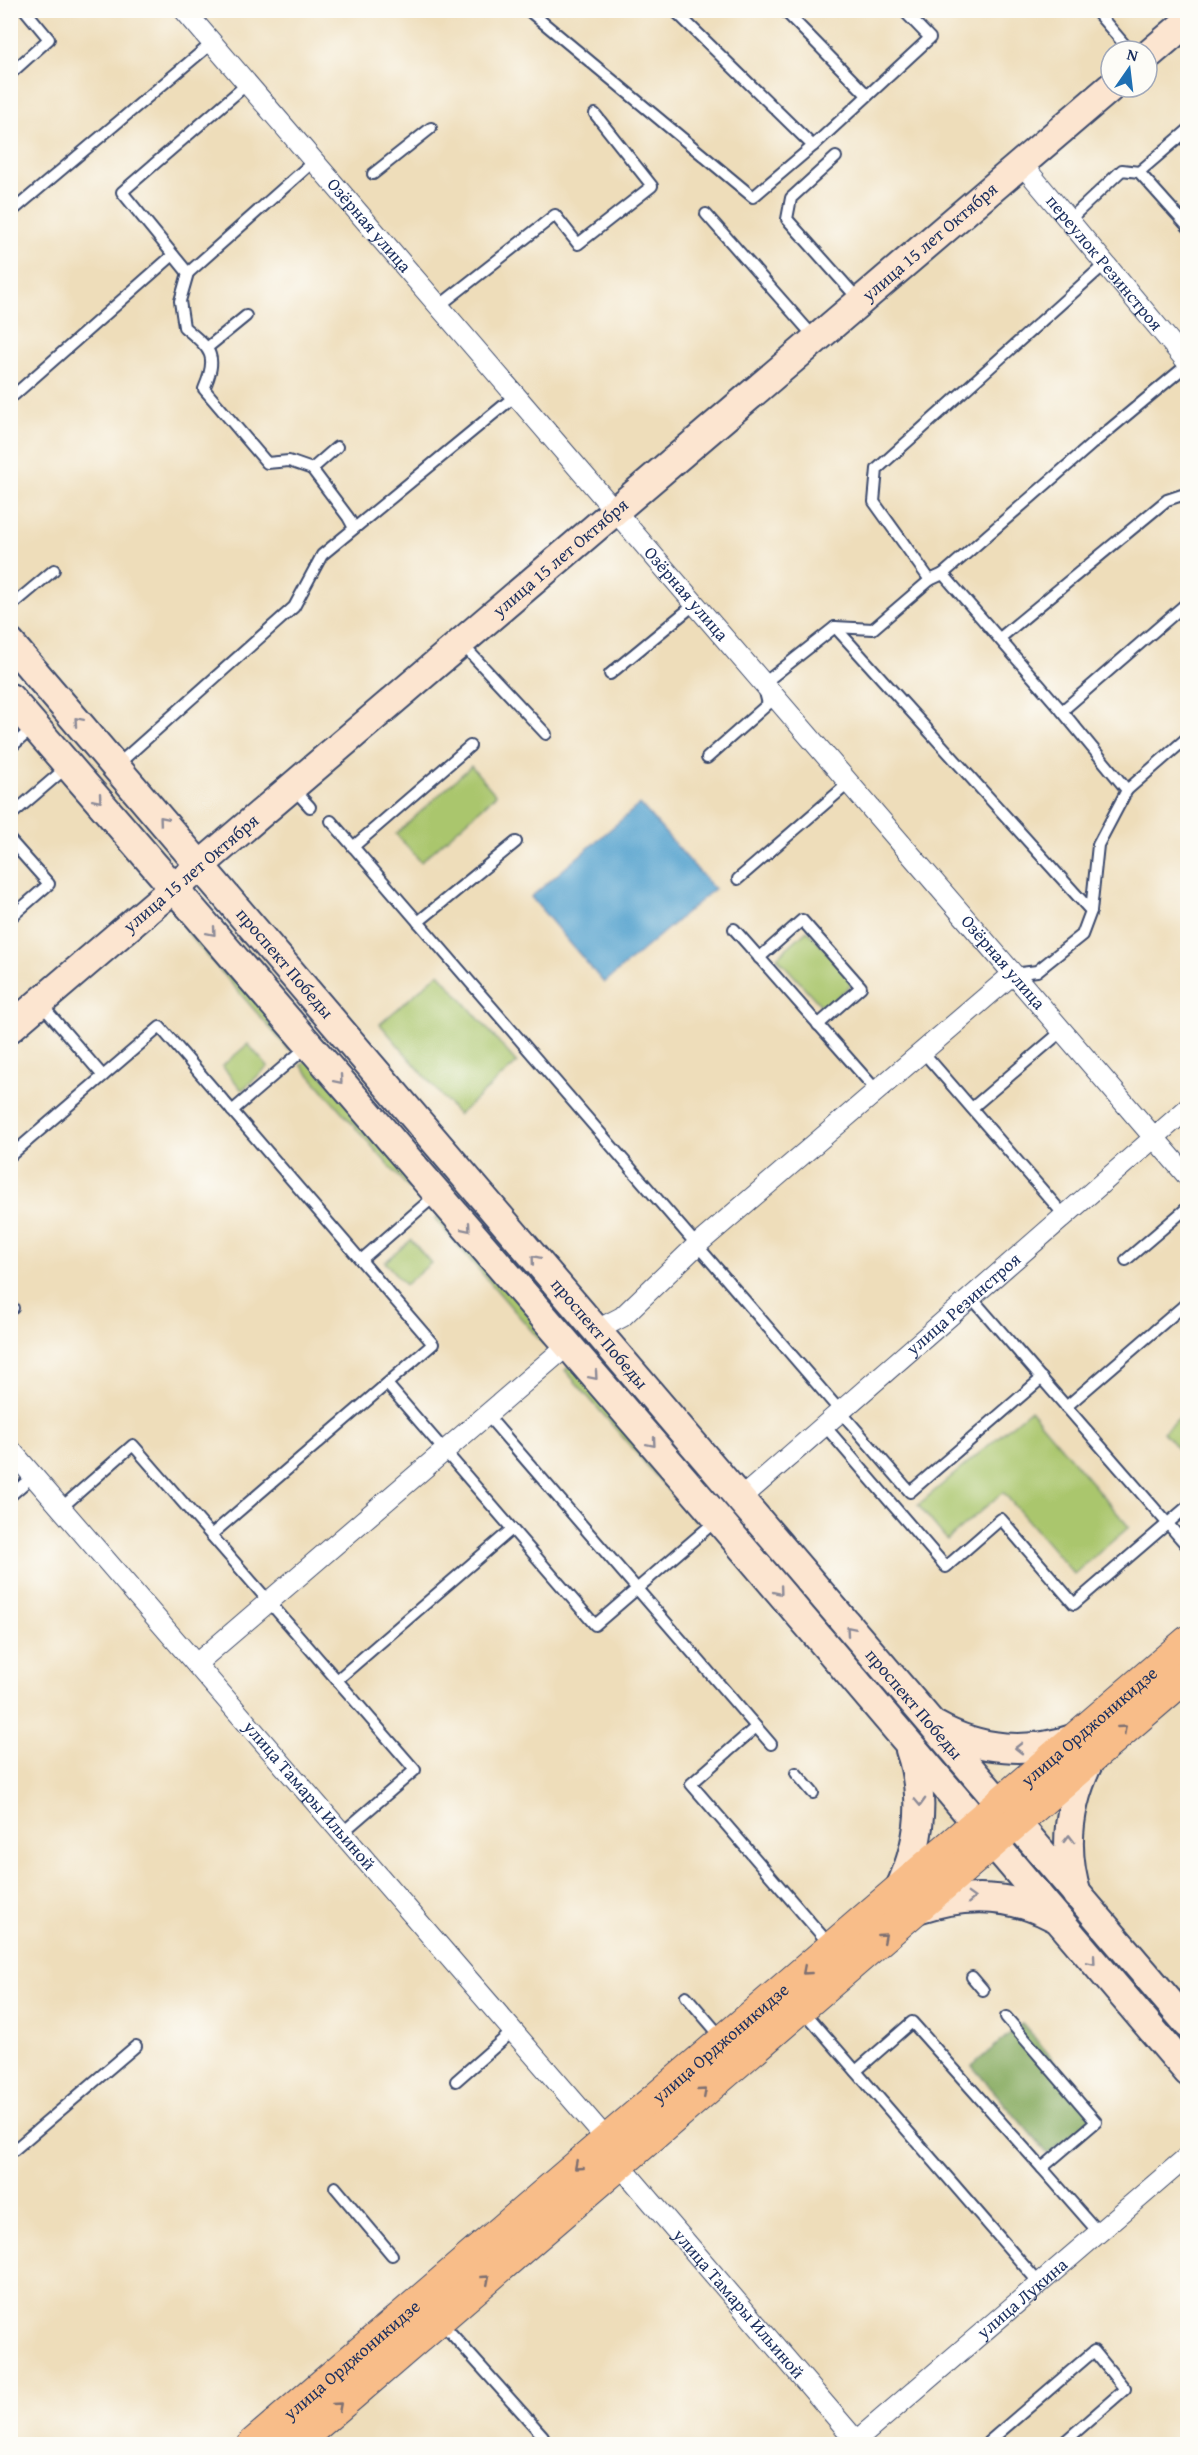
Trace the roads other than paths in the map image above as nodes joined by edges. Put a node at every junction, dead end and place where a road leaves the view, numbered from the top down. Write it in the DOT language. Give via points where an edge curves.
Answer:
graph roads {
  1 [pos="24,10"];
  2 [pos="528,10"];
  3 [pos="674,10"];
  4 [pos="784,10"];
  5 [pos="903,10"];
  6 [pos="1095,10"];
  7 [pos="194,14"];
  8 [pos="1188,21"];
  9 [pos="1120,39"];
  10 [pos="212,43"];
  11 [pos="1159,46"];
  12 [pos="10,74"];
  13 [pos="247,84"];
  14 [pos="867,95"];
  15 [pos="1099,97"];
  16 [pos="595,114"];
  17 [pos="431,128"];
  18 [pos="1188,130"];
  19 [pos="813,146"];
  20 [pos="836,157"];
  21 [pos="314,161"];
  22 [pos="1021,163"];
  23 [pos="1139,172"];
  24 [pos="373,174"];
  25 [pos="10,213"];
  26 [pos="706,214"];
  27 [pos="1068,220"];
  28 [pos="1188,227"];
  29 [pos="173,255"];
  30 [pos="1105,264"];
  31 [pos="188,273"];
  32 [pos="860,301"];
  33 [pos="439,306"];
  34 [pos="246,316"];
  35 [pos="816,339"];
  36 [pos="208,347"];
  37 [pos="1188,364"];
  38 [pos="14,395"];
  39 [pos="515,396"];
  40 [pos="337,447"];
  41 [pos="312,469"];
  42 [pos="1188,500"];
  43 [pos="615,511"];
  44 [pos="354,528"];
  45 [pos="54,570"];
  46 [pos="943,574"];
  47 [pos="930,580"];
  48 [pos="1188,602"];
  49 [pos="695,604"];
  50 [pos="10,607"];
  51 [pos="835,627"];
  52 [pos="1000,638"];
  53 [pos="461,643"];
  54 [pos="10,644"];
  55 [pos="610,674"];
  56 [pos="763,684"];
  57 [pos="10,698"];
  58 [pos="1062,711"];
  59 [pos="35,727"];
  60 [pos="546,734"];
  61 [pos="1188,737"];
  62 [pos="470,746"];
  63 [pos="10,748"];
  64 [pos="708,758"];
  65 [pos="69,765"];
  66 [pos="116,766"];
  67 [pos="849,783"];
  68 [pos="1127,790"];
  69 [pos="10,816"];
  70 [pos="330,821"];
  71 [pos="10,840"];
  72 [pos="516,842"];
  73 [pos="353,847"];
  74 [pos="201,864"];
  75 [pos="738,879"];
  76 [pos="174,888"];
  77 [pos="1091,911"];
  78 [pos="10,918"];
  79 [pos="418,922"];
  80 [pos="734,929"];
  81 [pos="759,958"];
  82 [pos="1013,974"];
  83 [pos="40,1003"];
  84 [pos="13,1021"];
  85 [pos="819,1025"];
  86 [pos="1062,1031"];
  87 [pos="309,1045"];
  88 [pos="923,1052"];
  89 [pos="103,1076"];
  90 [pos="877,1091"];
  91 [pos="972,1108"];
  92 [pos="1188,1108"];
  93 [pos="232,1111"];
  94 [pos="1154,1137"];
  95 [pos="10,1156"];
  96 [pos="1188,1177"];
  97 [pos="437,1194"];
  98 [pos="1188,1207"];
  99 [pos="1064,1215"];
  100 [pos="698,1245"];
  101 [pos="361,1260"];
  102 [pos="1126,1260"];
  103 [pos="971,1297"];
  104 [pos="1188,1302"];
  105 [pos="10,1305"];
  106 [pos="10,1310"];
  107 [pos="595,1331"];
  108 [pos="568,1345"];
  109 [pos="1042,1378"];
  110 [pos="387,1384"];
  111 [pos="1066,1407"];
  112 [pos="840,1411"];
  113 [pos="487,1414"];
  114 [pos="824,1425"];
  115 [pos="10,1449"];
  116 [pos="444,1451"];
  117 [pos="33,1476"];
  118 [pos="10,1496"];
  119 [pos="740,1500"];
  120 [pos="1188,1506"];
  121 [pos="61,1508"];
  122 [pos="718,1519"];
  123 [pos="1167,1524"];
  124 [pos="512,1529"];
  125 [pos="211,1535"];
  126 [pos="1188,1547"];
  127 [pos="637,1589"];
  128 [pos="269,1602"];
  129 [pos="1188,1642"];
  130 [pos="196,1664"];
  131 [pos="1188,1674"];
  132 [pos="337,1680"];
  133 [pos="929,1722"];
  134 [pos="756,1727"];
  135 [pos="771,1744"];
  136 [pos="908,1745"];
  137 [pos="1084,1747"];
  138 [pos="796,1773"];
  139 [pos="813,1793"];
  140 [pos="1007,1814"];
  141 [pos="342,1833"];
  142 [pos="984,1834"];
  143 [pos="1077,1897"];
  144 [pos="906,1901"];
  145 [pos="1054,1917"];
  146 [pos="832,1948"];
  147 [pos="972,1977"];
  148 [pos="983,1990"];
  149 [pos="686,1996"];
  150 [pos="801,2008"];
  151 [pos="1006,2017"];
  152 [pos="1188,2024"];
  153 [pos="513,2031"];
  154 [pos="724,2040"];
  155 [pos="136,2046"];
  156 [pos="856,2071"];
  157 [pos="1188,2072"];
  158 [pos="456,2081"];
  159 [pos="10,2146"];
  160 [pos="613,2153"];
  161 [pos="1188,2156"];
  162 [pos="1042,2168"];
  163 [pos="335,2187"];
  164 [pos="1098,2232"];
  165 [pos="392,2255"];
  166 [pos="1039,2283"];
  167 [pos="439,2320"];
  168 [pos="543,2436"];
  169 [pos="857,2443"];
  170 [pos="254,2445"];
  171 [pos="294,2445"];
  172 [pos="986,2445"];
  173 [pos="1062,2445"];
  1 -- 12 [label="lane" via="49,39"];
  2 -- 19 [label="lane" via="753,197"];
  3 -- 19 [label="lane"];
  4 -- 14 [label="lane"];
  5 -- 14 [label="lane" via="930,38"];
  6 -- 9 [label="lane"];
  7 -- 10 [label="street, Озёрная улица"];
  8 -- 11 [label="main road"];
  10 -- 13 [label="street, Озёрная улица"];
  10 -- 25 [label="lane"];
  13 -- 21 [label="street, Озёрная улица"];
  13 -- 29 [label="lane" via="122,192"];
  14 -- 19 [label="lane"];
  15 -- 22 [label="main road, улица 15 лет Октября"];
  16 -- 33 [label="lane" via="652,186 578,244 555,214"];
  17 -- 24 [label="lane"];
  18 -- 23 [label="lane"];
  20 -- 32 [label="lane" via="791,198 787,219"];
  21 -- 31 [label="lane"];
  21 -- 33 [label="street, Озёрная улица"];
  22 -- 27 [label="street, переулок Резинстроя"];
  22 -- 32 [label="main road, улица 15 лет Октября"];
  23 -- 27 [label="lane" via="1122,170"];
  23 -- 28 [label="lane"];
  26 -- 35 [label="lane"];
  27 -- 30 [label="street, переулок Резинстроя"];
  29 -- 31 [label="lane"];
  29 -- 38 [label="lane"];
  30 -- 37 [label="street, переулок Резинстроя"];
  30 -- 47 [label="lane" via="877,469 874,502"];
  31 -- 36 [label="lane" via="180,301 184,327"];
  32 -- 35 [label="main road, улица 15 лет Октября"];
  33 -- 39 [label="street, Озёрная улица"];
  34 -- 36 [label="lane"];
  35 -- 43 [label="main road, улица 15 лет Октября"];
  36 -- 41 [label="lane" via="212,369 204,389 267,463 289,460"];
  37 -- 46 [label="lane"];
  39 -- 43 [label="street, Озёрная улица"];
  39 -- 44 [label="lane"];
  40 -- 41 [label="lane"];
  41 -- 44 [label="lane"];
  42 -- 52 [label="lane" via="1182,495 1167,500"];
  43 -- 49 [label="street, Озёрная улица"];
  43 -- 53 [label="main road, улица 15 лет Октября"];
  44 -- 66 [label="lane" via="322,555 294,607"];
  45 -- 50 [label="lane"];
  46 -- 47 [label="lane"];
  46 -- 52 [label="lane"];
  47 -- 51 [label="lane" via="873,629"];
  48 -- 58 [label="lane"];
  49 -- 55 [label="lane"];
  49 -- 56 [label="street, Озёрная улица"];
  51 -- 56 [label="lane"];
  51 -- 77 [label="lane"];
  52 -- 58 [label="lane"];
  53 -- 60 [label="lane"];
  53 -- 74 [label="main road, улица 15 лет Октября" via="301,797"];
  66 -- 54 [label="main road, проспект Победы, one-way"];
  56 -- 64 [label="lane" via="768,704"];
  56 -- 67 [label="street, Озёрная улица"];
  57 -- 59 [label="main road, проспект Победы"];
  58 -- 68 [label="lane"];
  59 -- 63 [label="lane"];
  59 -- 65 [label="main road, проспект Победы"];
  61 -- 68 [label="lane"];
  62 -- 73 [label="lane"];
  65 -- 69 [label="lane"];
  65 -- 76 [label="main road, проспект Победы, one-way"];
  74 -- 66 [label="main road, проспект Победы, one-way"];
  67 -- 75 [label="lane"];
  67 -- 82 [label="street, Озёрная улица"];
  68 -- 77 [label="lane" via="1098,846"];
  70 -- 73 [label="lane"];
  71 -- 78 [label="lane" via="49,884"];
  72 -- 79 [label="lane"];
  73 -- 79 [label="lane"];
  74 -- 76 [label="main road, улица 15 лет Октября"];
  107 -- 74 [label="main road, проспект Победы, one-way"];
  76 -- 83 [label="main road, улица 15 лет Октября"];
  76 -- 87 [label="main road, проспект Победы, one-way"];
  77 -- 82 [label="lane" via="1082,935 1037,971"];
  79 -- 100 [label="lane"];
  80 -- 81 [label="lane"];
  81 -- 85 [label="lane"];
  81 -- 85 [label="lane" via="802,920 861,987"];
  82 -- 86 [label="street, Озёрная улица"];
  82 -- 88 [label="street"];
  83 -- 84 [label="main road, улица 15 лет Октября"];
  83 -- 89 [label="lane"];
  85 -- 90 [label="lane"];
  86 -- 91 [label="lane"];
  86 -- 94 [label="street, Озёрная улица"];
  87 -- 93 [label="lane"];
  87 -- 97 [label="main road, проспект Победы, one-way"];
  88 -- 90 [label="street"];
  88 -- 91 [label="lane"];
  89 -- 93 [label="lane" via="160,1028"];
  89 -- 95 [label="lane"];
  90 -- 100 [label="street"];
  91 -- 99 [label="lane"];
  92 -- 94 [label="street, улица Резинстроя"];
  93 -- 101 [label="lane"];
  94 -- 96 [label="street, Озёрная улица"];
  94 -- 99 [label="street, улица Резинстроя"];
  97 -- 101 [label="lane"];
  97 -- 108 [label="main road, проспект Победы, one-way"];
  98 -- 102 [label="lane"];
  99 -- 103 [label="street, улица Резинстроя"];
  100 -- 107 [label="street" via="622,1317"];
  100 -- 112 [label="lane"];
  101 -- 110 [label="lane" via="433,1344"];
  103 -- 109 [label="lane"];
  103 -- 112 [label="street, улица Резинстроя"];
  104 -- 111 [label="lane"];
  105 -- 106 [label="lane"];
  107 -- 119 [label="main road, проспект Победы"];
  108 -- 113 [label="street"];
  108 -- 122 [label="main road, проспект Победы, one-way"];
  109 -- 111 [label="lane"];
  109 -- 112 [label="lane" via="910,1492"];
  110 -- 116 [label="lane"];
  110 -- 125 [label="lane"];
  111 -- 123 [label="lane"];
  112 -- 114 [label="street, улица Резинстроя"];
  113 -- 116 [label="street"];
  113 -- 127 [label="lane"];
  114 -- 119 [label="street, улица Резинстроя"];
  114 -- 123 [label="lane" via="946,1567 1001,1519 1074,1604"];
  115 -- 117 [label="street, улица Тамары Ильиной"];
  116 -- 124 [label="lane"];
  116 -- 128 [label="street"];
  117 -- 118 [label="lane"];
  117 -- 121 [label="street, улица Тамары Ильиной"];
  133 -- 119 [label="main road, проспект Победы, one-way"];
  120 -- 123 [label="lane"];
  121 -- 125 [label="lane" via="134,1445"];
  121 -- 130 [label="street, улица Тамары Ильиной"];
  122 -- 127 [label="lane"];
  122 -- 136 [label="main road, проспект Победы, one-way"];
  123 -- 126 [label="lane"];
  124 -- 127 [label="lane" via="595,1625"];
  124 -- 132 [label="lane"];
  125 -- 128 [label="lane"];
  127 -- 134 [label="lane"];
  128 -- 130 [label="street"];
  128 -- 132 [label="lane"];
  129 -- 137 [label="main road, улица Орджоникидзе"];
  130 -- 141 [label="street, улица Тамары Ильиной"];
  137 -- 131 [label="main road, улица Орджоникидзе, one-way"];
  132 -- 141 [label="lane" via="415,1770"];
  137 -- 133 [label="main road, one-way" via="1009,1748 976,1743"];
  133 -- 140 [label="main road, проспект Победы"];
  134 -- 135 [label="lane"];
  134 -- 146 [label="lane" via="691,1784"];
  136 -- 142 [label="main road, проспект Победы"];
  136 -- 144 [label="main road, one-way" via="918,1778 920,1811"];
  137 -- 140 [label="main road, улица Орджоникидзе"];
  143 -- 137 [label="main road, one-way" via="1069,1858 1069,1828"];
  138 -- 139 [label="lane"];
  140 -- 142 [label="main road, улица Орджоникидзе"];
  140 -- 143 [label="main road, проспект Победы"];
  141 -- 153 [label="street, улица Тамары Ильиной"];
  142 -- 144 [label="main road, улица Орджоникидзе"];
  142 -- 145 [label="main road, проспект Победы"];
  143 -- 152 [label="main road, проспект Победы"];
  144 -- 145 [label="main road, one-way" via="981,1898 1014,1902"];
  144 -- 146 [label="main road, улица Орджоникидзе"];
  150 -- 144 [label="main road, улица Орджоникидзе, one-way"];
  145 -- 157 [label="main road, проспект Победы, one-way"];
  146 -- 154 [label="main road, улица Орджоникидзе, one-way"];
  147 -- 148 [label="lane"];
  149 -- 154 [label="lane"];
  150 -- 156 [label="lane"];
  160 -- 150 [label="main road, улица Орджоникидзе, one-way"];
  151 -- 162 [label="lane" via="1096,2122"];
  153 -- 158 [label="lane"];
  153 -- 160 [label="street, улица Тамары Ильиной"];
  154 -- 160 [label="main road, улица Орджоникидзе"];
  155 -- 159 [label="lane" via="14,2150"];
  156 -- 162 [label="lane" via="912,2022"];
  156 -- 166 [label="lane"];
  167 -- 160 [label="main road, улица Орджоникидзе, one-way"];
  160 -- 169 [label="street, улица Тамары Ильиной"];
  160 -- 170 [label="main road, улица Орджоникидзе, one-way"];
  161 -- 164 [label="street, улица Лукина"];
  162 -- 164 [label="lane"];
  163 -- 165 [label="lane"];
  164 -- 166 [label="street, улица Лукина"];
  166 -- 169 [label="street, улица Лукина"];
  167 -- 168 [label="lane"];
  171 -- 167 [label="main road, улица Орджоникидзе, one-way"];
  172 -- 173 [label="lane" via="1094,2351 1125,2389"];
}
